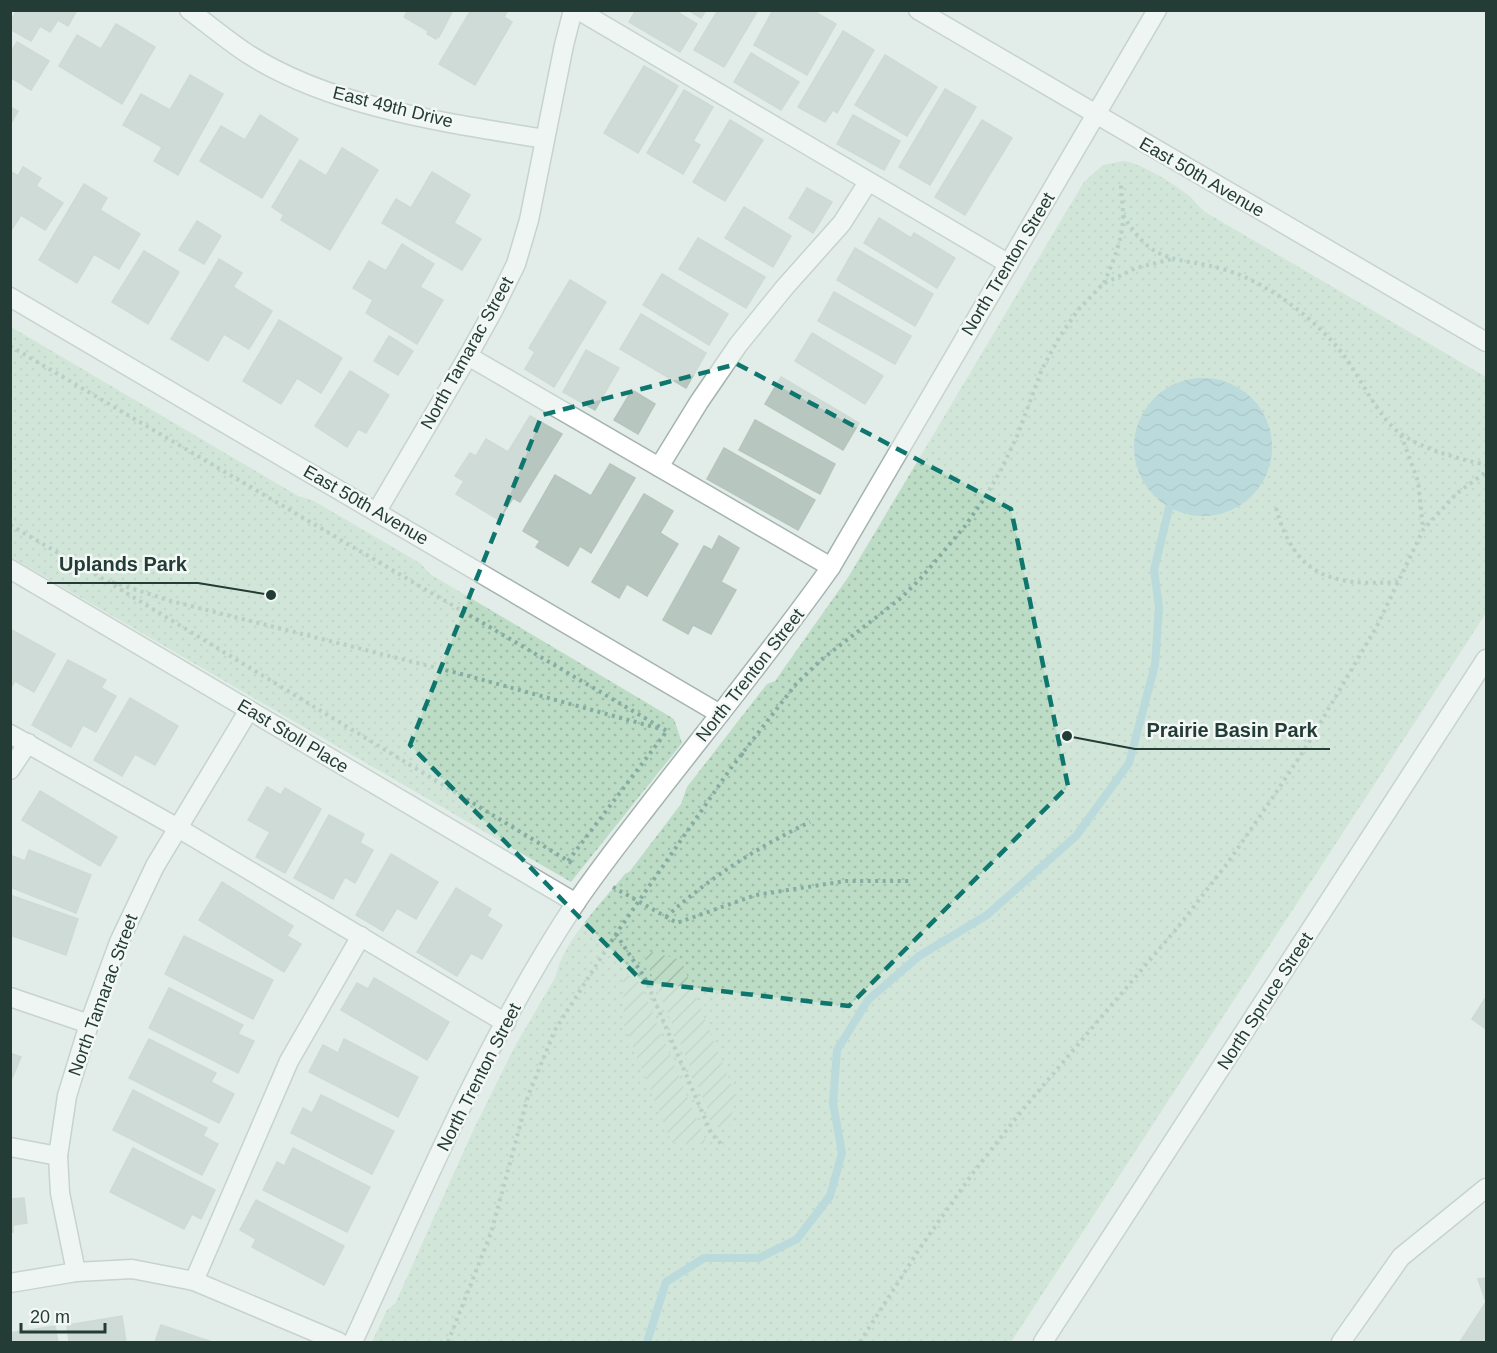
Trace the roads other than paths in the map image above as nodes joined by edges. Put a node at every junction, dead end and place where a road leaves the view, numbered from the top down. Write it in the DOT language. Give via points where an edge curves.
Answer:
graph roads {
  1 [pos="189,10"];
  2 [pos="575,10"];
  3 [pos="918,10"];
  4 [pos="1157,10"];
  5 [pos="1096,115"];
  6 [pos="546,139"];
  7 [pos="867,182"];
  8 [pos="1008,264"];
  9 [pos="10,297"];
  10 [pos="1486,342"];
  11 [pos="468,356"];
  12 [pos="659,467"];
  13 [pos="377,511"];
  14 [pos="831,567"];
  15 [pos="10,569"];
  16 [pos="1486,659"];
  17 [pos="249,710"];
  18 [pos="720,714"];
  19 [pos="10,734"];
  20 [pos="28,743"];
  21 [pos="10,770"];
  22 [pos="178,828"];
  23 [pos="576,903"];
  24 [pos="361,936"];
  25 [pos="10,997"];
  26 [pos="506,1023"];
  27 [pos="89,1024"];
  28 [pos="10,1147"];
  29 [pos="58,1156"];
  30 [pos="1486,1188"];
  31 [pos="76,1272"];
  32 [pos="194,1281"];
  33 [pos="10,1283"];
  34 [pos="339,1342"];
  35 [pos="353,1342"];
  36 [pos="1043,1342"];
  37 [pos="1341,1342"];
  1 -- 6 [label="street, East 49th Drive" via="249,55 350,100 436,121"];
  2 -- 6 [label="street, North Tamarac Street" via="564,45"];
  2 -- 7 [label="street"];
  3 -- 5 [label="street, East 50th Avenue"];
  4 -- 5 [label="street, North Trenton Street"];
  5 -- 8 [label="street, North Trenton Street"];
  5 -- 10 [label="street, East 50th Avenue"];
  6 -- 11 [label="street, North Tamarac Street" via="516,264"];
  7 -- 8 [label="street"];
  7 -- 12 [label="street" via="842,223 738,345"];
  8 -- 14 [label="street, North Trenton Street"];
  9 -- 13 [label="street, East 50th Avenue"];
  11 -- 12 [label="street"];
  11 -- 13 [label="street, North Tamarac Street"];
  12 -- 14 [label="street"];
  13 -- 18 [label="street, East 50th Avenue"];
  14 -- 18 [label="street, North Trenton Street"];
  15 -- 17 [label="street, East Stoll Place"];
  16 -- 36 [label="street, North Spruce Street"];
  17 -- 22 [label="street, North Tamarac Street"];
  17 -- 23 [label="street, East Stoll Place"];
  18 -- 23 [label="street, North Trenton Street"];
  19 -- 20 [label="street"];
  20 -- 21 [label="street"];
  20 -- 22 [label="street"];
  22 -- 24 [label="street"];
  22 -- 27 [label="street, North Tamarac Street" via="119,942"];
  23 -- 26 [label="street, North Trenton Street"];
  24 -- 26 [label="street"];
  24 -- 32 [label="street" via="289,1061"];
  25 -- 27 [label="street"];
  26 -- 35 [label="street, North Trenton Street" via="474,1082"];
  27 -- 29 [label="street, North Tamarac Street" via="67,1096"];
  28 -- 29 [label="street"];
  29 -- 31 [label="street, North Tamarac Street" via="60,1193"];
  30 -- 37 [label="street" via="1401,1257"];
  31 -- 32 [label="street" via="132,1269"];
  31 -- 33 [label="street"];
  32 -- 34 [label="street"];
}
